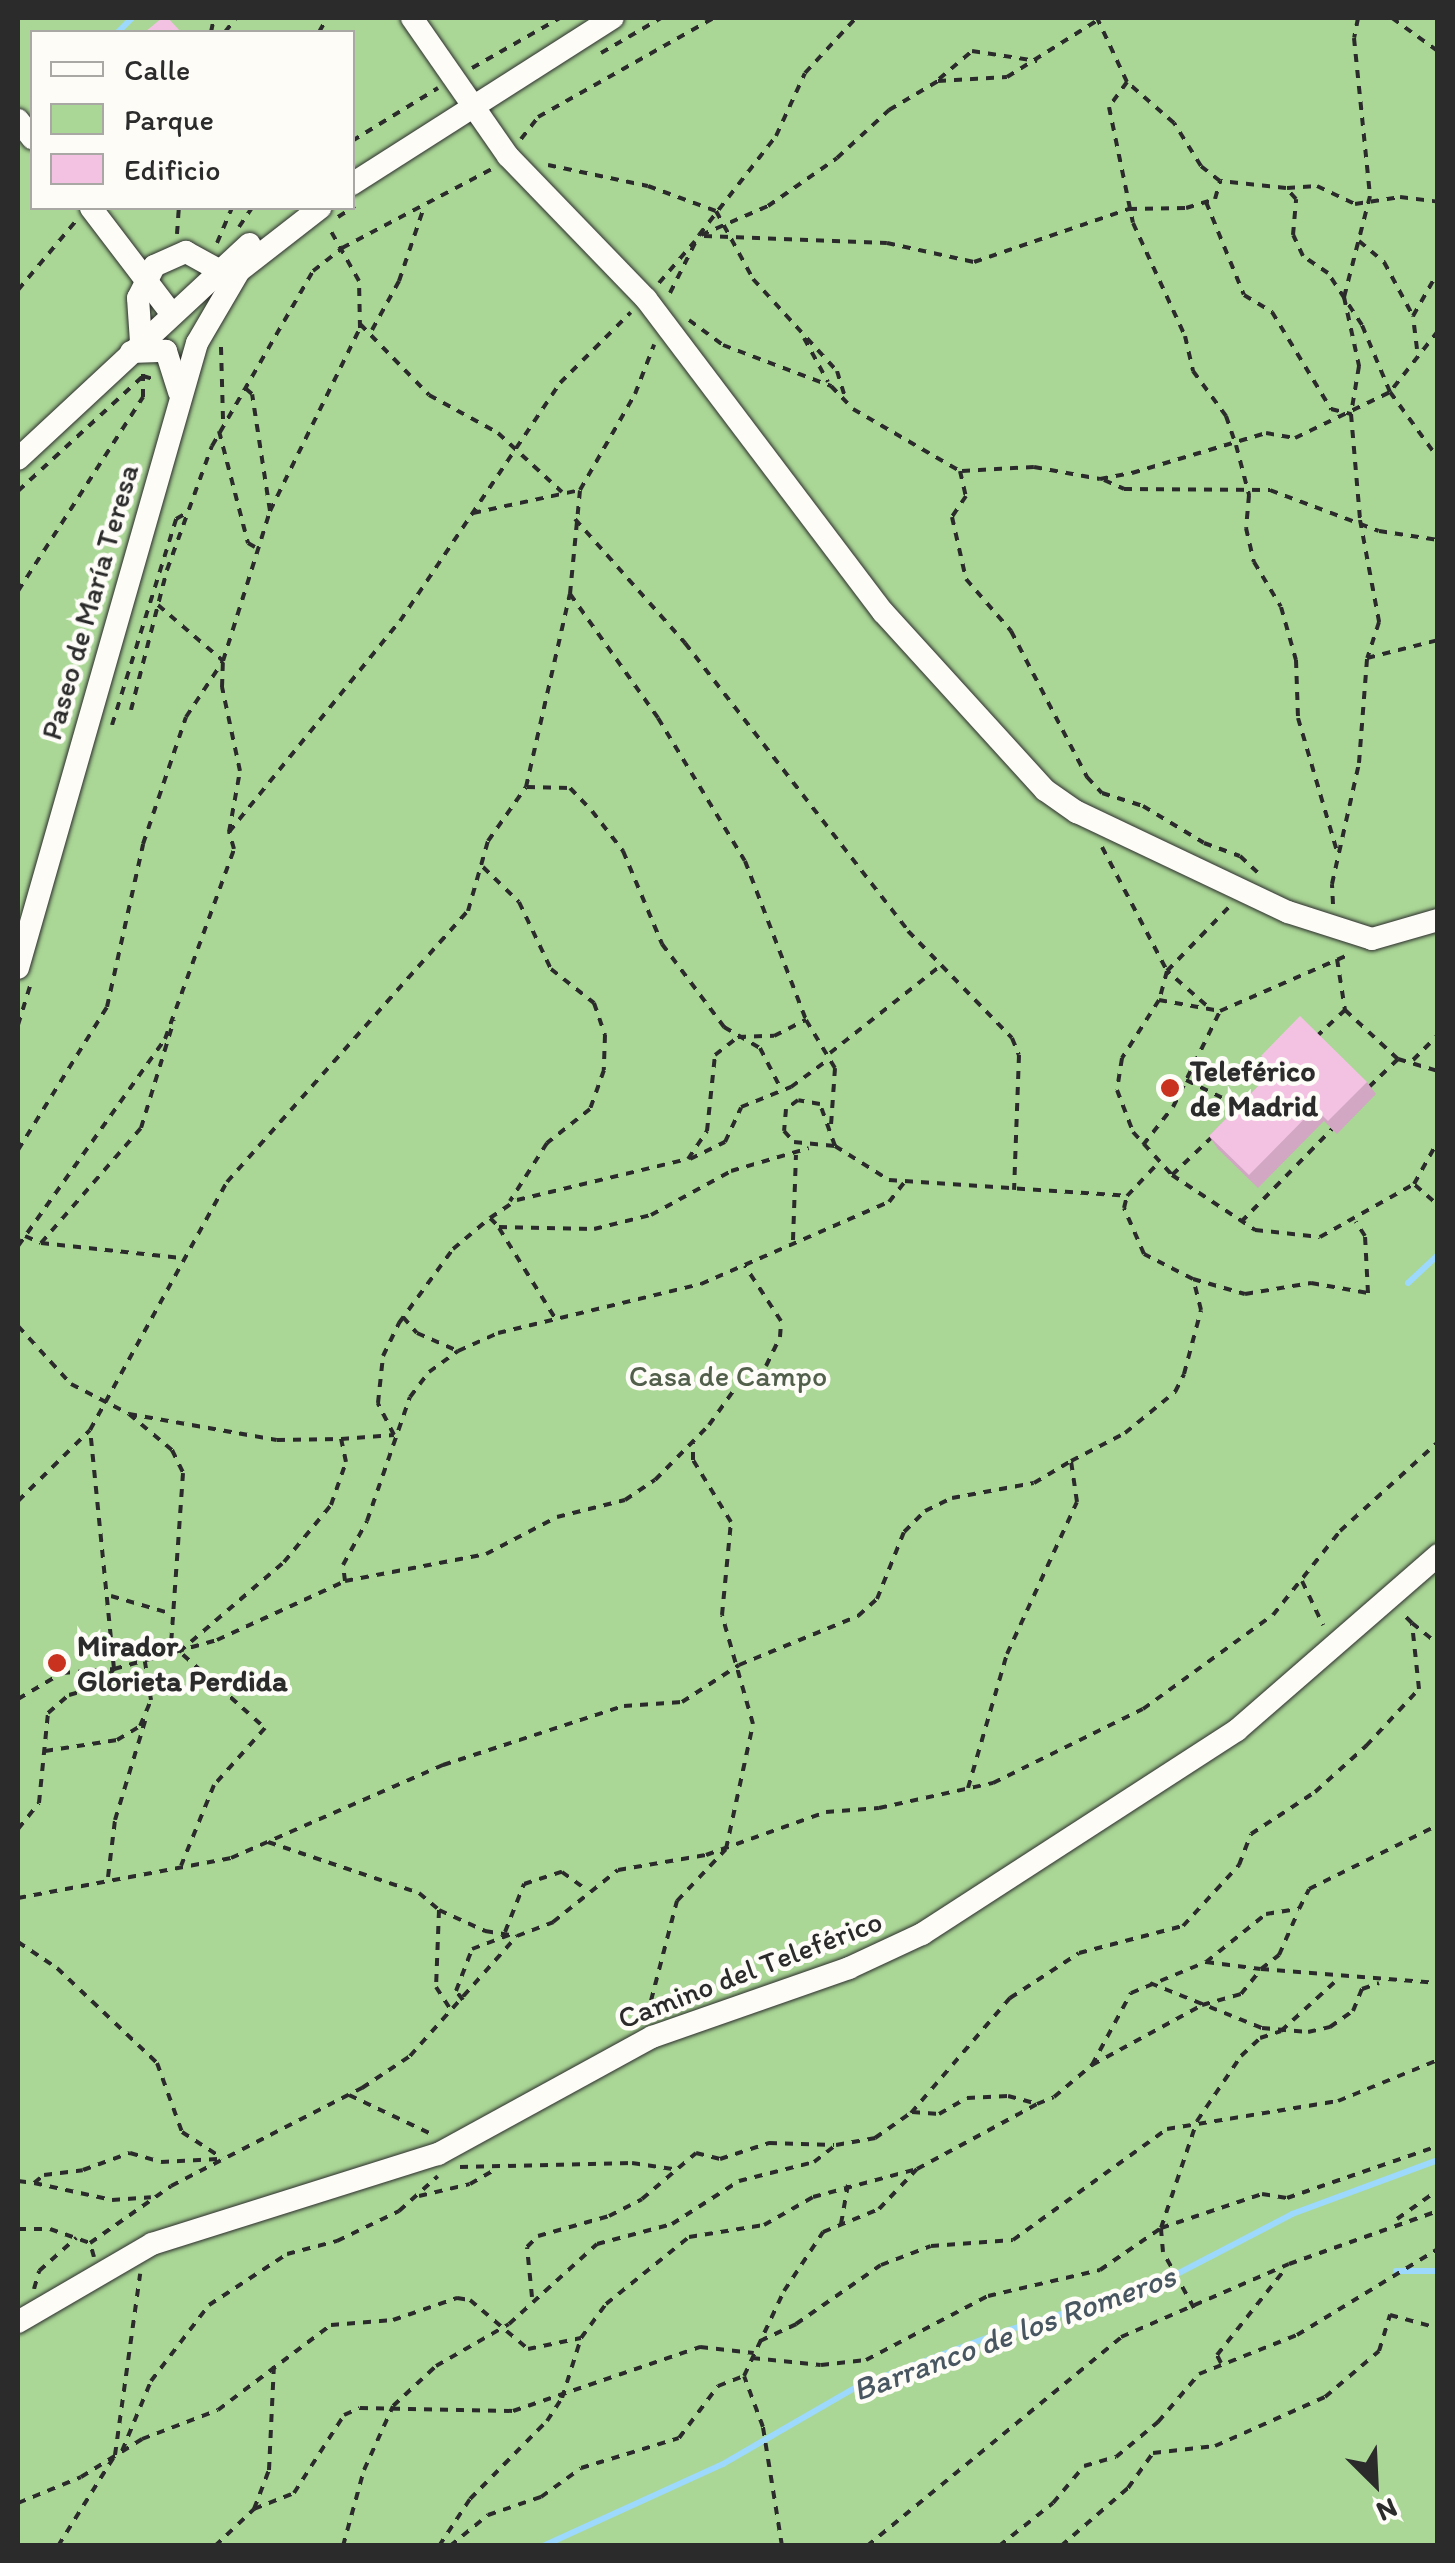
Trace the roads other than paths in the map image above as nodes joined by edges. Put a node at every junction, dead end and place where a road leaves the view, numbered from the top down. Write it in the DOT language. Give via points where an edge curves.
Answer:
graph roads {
  1 [pos="412,18"];
  2 [pos="613,18"];
  3 [pos="472,108"];
  4 [pos="355,183"];
  5 [pos="301,210"];
  6 [pos="317,210"];
  7 [pos="85,213"];
  8 [pos="218,272"];
  9 [pos="146,274"];
  10 [pos="169,315"];
  11 [pos="133,350"];
  12 [pos="188,368"];
  13 [pos="180,395"];
  14 [pos="18,459"];
  15 [pos="1438,920"];
  16 [pos="18,968"];
  17 [pos="1438,1554"];
  18 [pos="18,2322"];
  1 -- 3 [label="street"];
  2 -- 3 [label="street"];
  3 -- 4 [label="street"];
  3 -- 15 [label="street" via="508,156 659,310 883,612 1045,790 1096,820 1340,915 1381,939"];
  5 -- 8 [label="street"];
  6 -- 8 [label="street"];
  7 -- 9 [label="street"];
  8 -- 9 [label="street" via="175,254"];
  8 -- 10 [label="street"];
  8 -- 12 [label="street, Paseo de María Teresa" via="212,312"];
  9 -- 10 [label="street"];
  9 -- 11 [label="street"];
  10 -- 11 [label="street"];
  10 -- 12 [label="street"];
  11 -- 13 [label="street" via="166,351"];
  11 -- 14 [label="street"];
  12 -- 13 [label="street, Paseo de María Teresa"];
  13 -- 16 [label="street, Paseo de María Teresa"];
  17 -- 18 [label="street, Camino del Teleférico" via="1237,1730 922,1934 849,1968 652,2038 438,2154 102,2258"];
}
